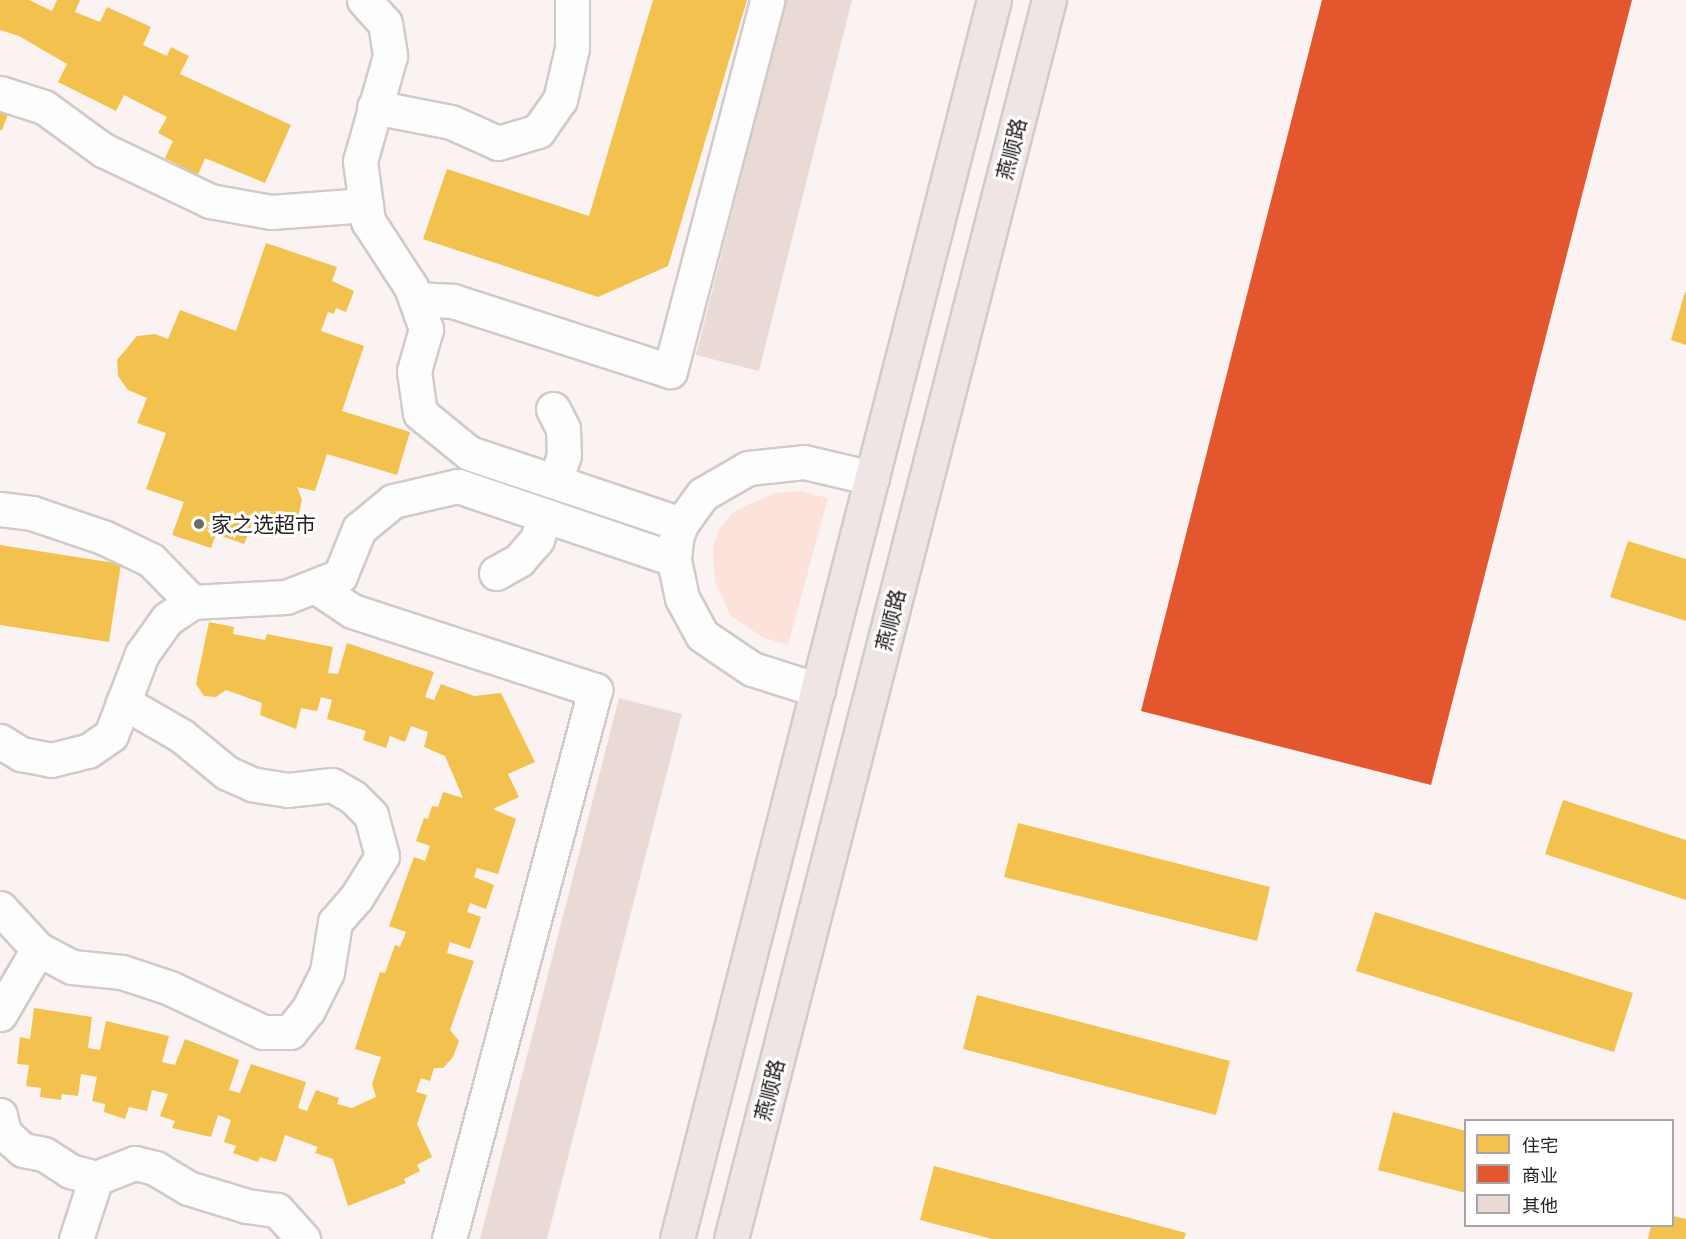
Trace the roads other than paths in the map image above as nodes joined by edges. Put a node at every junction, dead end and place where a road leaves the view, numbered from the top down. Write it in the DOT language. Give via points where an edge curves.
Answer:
graph roads {
  1 [pos="364,0"];
  2 [pos="572,0"];
  3 [pos="767,0"];
  4 [pos="994,0"];
  5 [pos="1049,0"];
  6 [pos="0,93"];
  7 [pos="374,107"];
  8 [pos="366,205"];
  9 [pos="416,299"];
  10 [pos="553,409"];
  11 [pos="469,453"];
  12 [pos="872,478"];
  13 [pos="555,481"];
  14 [pos="458,486"];
  15 [pos="0,509"];
  16 [pos="545,515"];
  17 [pos="681,524"];
  18 [pos="674,559"];
  19 [pos="496,573"];
  20 [pos="315,586"];
  21 [pos="192,602"];
  22 [pos="818,690"];
  23 [pos="123,702"];
  24 [pos="0,741"];
  25 [pos="0,908"];
  26 [pos="38,949"];
  27 [pos="0,1014"];
  28 [pos="0,1115"];
  29 [pos="96,1178"];
  30 [pos="76,1239"];
  31 [pos="303,1239"];
  32 [pos="449,1239"];
  33 [pos="677,1239"];
  34 [pos="730,1239"];
  1 -- 7 [label="lane" via="385,23 390,56"];
  2 -- 7 [label="lane" via="572,48 560,100 538,131 498,142 451,122"];
  3 -- 9 [label="lane" via="670,371 453,301"];
  4 -- 12 [label="main road"];
  5 -- 34 [label="main road, 燕顺路"];
  6 -- 8 [label="lane" via="44,107 103,150 210,201 271,212"];
  7 -- 8 [label="lane" via="360,161"];
  8 -- 9 [label="lane" via="368,221"];
  9 -- 11 [label="lane" via="426,329 414,371 420,413"];
  10 -- 13 [label="lane" via="563,429 564,454"];
  11 -- 13 [label="lane"];
  11 -- 14 [label="lane"];
  12 -- 17 [label="lane" via="804,462 748,468 703,494"];
  12 -- 22 [label="main road"];
  13 -- 17 [label="lane"];
  14 -- 16 [label="lane"];
  14 -- 20 [label="lane" via="393,501 359,529 340,576"];
  15 -- 21 [label="lane" via="32,513 103,537 151,560"];
  16 -- 18 [label="lane"];
  16 -- 19 [label="lane" via="537,539 519,560"];
  17 -- 18 [label="lane"];
  18 -- 22 [label="lane" via="682,598 702,635 752,669"];
  20 -- 21 [label="lane" via="286,597"];
  20 -- 32 [label="lane" via="352,611 595,690"];
  21 -- 23 [label="lane" via="167,619 142,654"];
  22 -- 33 [label="main road"];
  23 -- 24 [label="lane" via="111,735 88,751 51,760 21,754"];
  23 -- 26 [label="lane" via="182,736 227,773 252,784 288,790 332,785 353,797 371,814 382,856 356,898 335,922 327,972 308,1010 290,1032 263,1032 170,988 122,972 72,967"];
  25 -- 26 [label="lane"];
  26 -- 27 [label="lane"];
  28 -- 29 [label="lane" via="4,1133 23,1150 44,1154 70,1171"];
  29 -- 30 [label="lane"];
  29 -- 31 [label="lane" via="135,1163 155,1168 188,1188 247,1206 277,1210"];
}
